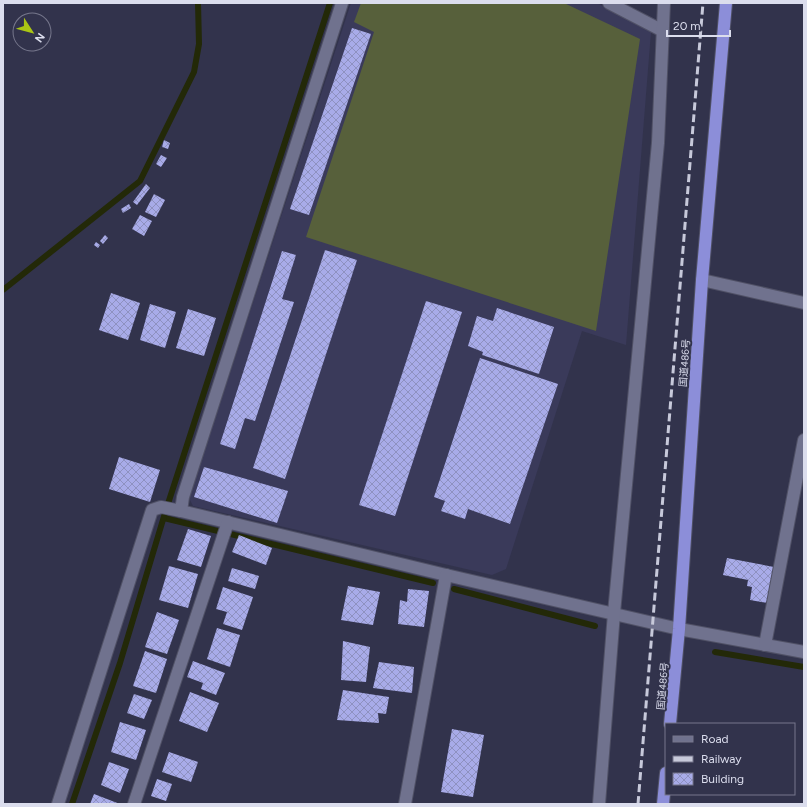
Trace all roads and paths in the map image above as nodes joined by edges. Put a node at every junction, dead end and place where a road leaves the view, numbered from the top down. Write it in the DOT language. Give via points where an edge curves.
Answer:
graph roads {
  1 [pos="342,3"];
  2 [pos="609,3"];
  3 [pos="664,3"];
  4 [pos="726,3"];
  5 [pos="663,31"];
  6 [pos="702,280"];
  7 [pos="804,303"];
  8 [pos="804,440"];
  9 [pos="178,511"];
  10 [pos="225,529"];
  11 [pos="446,575"];
  12 [pos="614,613"];
  13 [pos="679,629"];
  14 [pos="765,645"];
  15 [pos="804,652"];
  16 [pos="670,723"];
  17 [pos="665,783"];
  18 [pos="58,804"];
  19 [pos="134,804"];
  20 [pos="405,804"];
  21 [pos="599,804"];
  22 [pos="663,804"];
  1 -- 9 [label="street"];
  2 -- 5 [label="street"];
  3 -- 5 [label="street"];
  4 -- 6 [label="highway, 国道486号"];
  5 -- 12 [label="street" via="658,143"];
  6 -- 7 [label="street"];
  6 -- 13 [label="highway, 国道486号"];
  8 -- 14 [label="street"];
  9 -- 10 [label="street"];
  9 -- 18 [label="street" via="161,507 152,510"];
  10 -- 11 [label="street"];
  10 -- 19 [label="street"];
  11 -- 12 [label="street"];
  11 -- 20 [label="street"];
  12 -- 13 [label="street"];
  12 -- 21 [label="street"];
  13 -- 14 [label="street"];
  13 -- 16 [label="highway, 国道486号"];
  14 -- 15 [label="street"];
  17 -- 22 [label="highway"];
}
